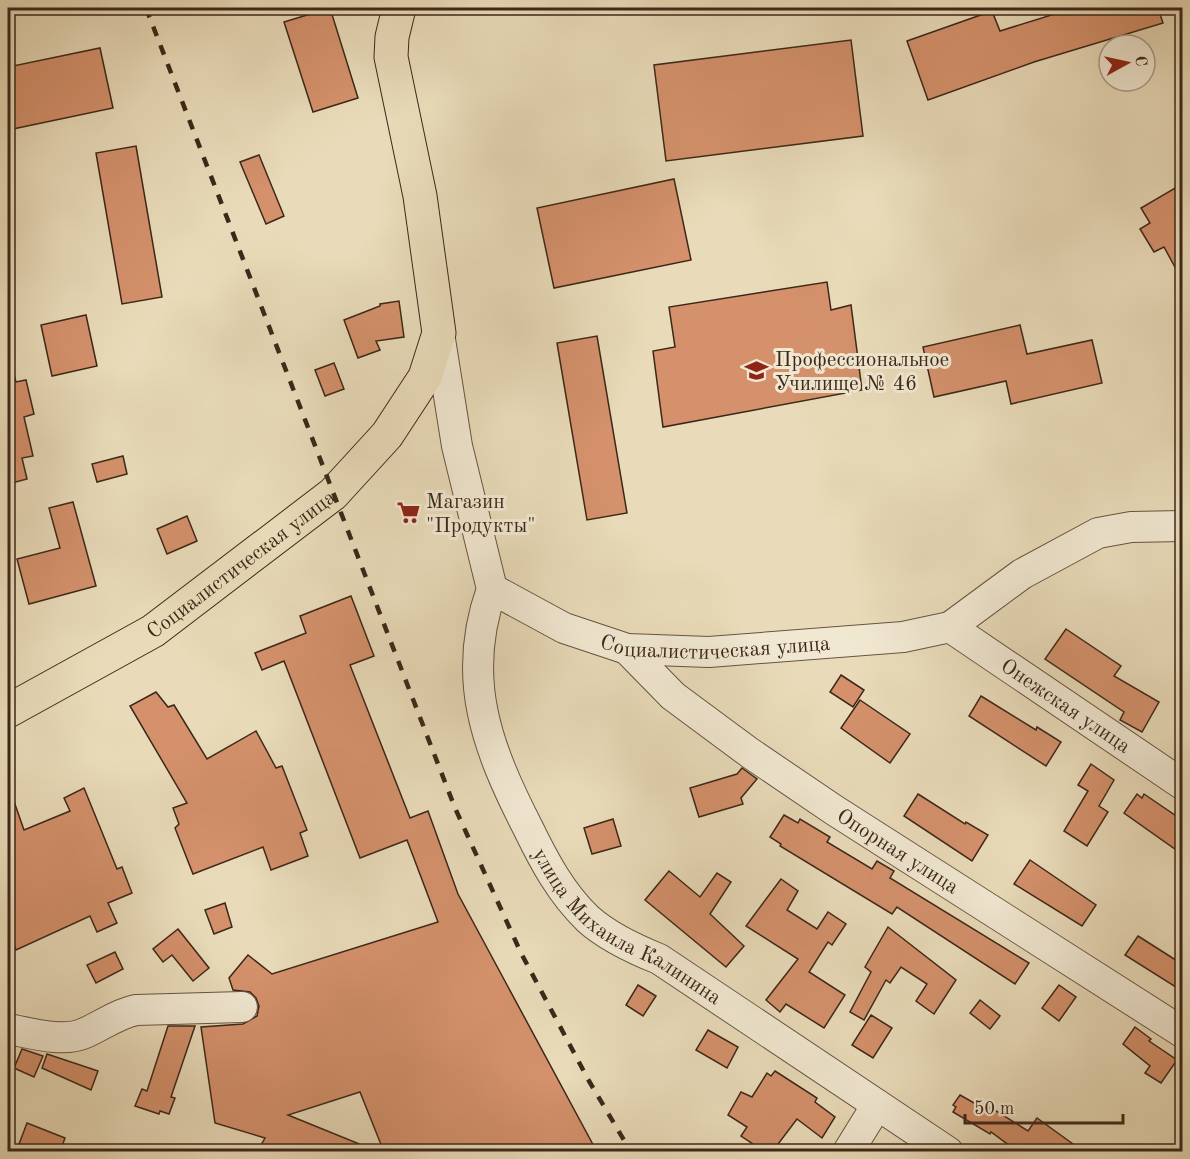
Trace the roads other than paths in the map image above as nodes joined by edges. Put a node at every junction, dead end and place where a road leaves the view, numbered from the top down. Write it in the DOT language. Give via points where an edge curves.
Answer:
graph roads {
  1 [pos="393,11"];
  2 [pos="439,333"];
  3 [pos="1182,526"];
  4 [pos="492,589"];
  5 [pos="950,627"];
  6 [pos="627,649"];
  7 [pos="8,711"];
  8 [pos="1182,784"];
  9 [pos="242,1007"];
  10 [pos="8,1029"];
  11 [pos="1182,1032"];
  12 [pos="877,1105"];
  13 [pos="848,1152"];
  14 [pos="948,1152"];
  1 -- 2 [label="main road, Социалистическая улица" via="391,57 420,196"];
  2 -- 4 [label="street, Социалистическая улица" via="457,446"];
  2 -- 7 [label="main road, Социалистическая улица" via="425,377 387,435 333,494 153,631"];
  3 -- 5 [label="street, Социалистическая улица" via="1131,526 1098,533 1022,574"];
  4 -- 6 [label="street, Социалистическая улица" via="564,628"];
  4 -- 12 [label="street, улица Михаила Калинина" via="476,649 482,718 512,798 571,902 590,921 659,959"];
  5 -- 6 [label="street, Социалистическая улица" via="903,637 709,652"];
  5 -- 8 [label="street, Онежская улица"];
  6 -- 11 [label="street, Опорная улица" via="673,696 750,753"];
  9 -- 10 [label="street" via="136,1010 121,1013 85,1033 66,1037"];
  12 -- 13 [label="street"];
  12 -- 14 [label="street, улица Михаила Калинина"];
}
